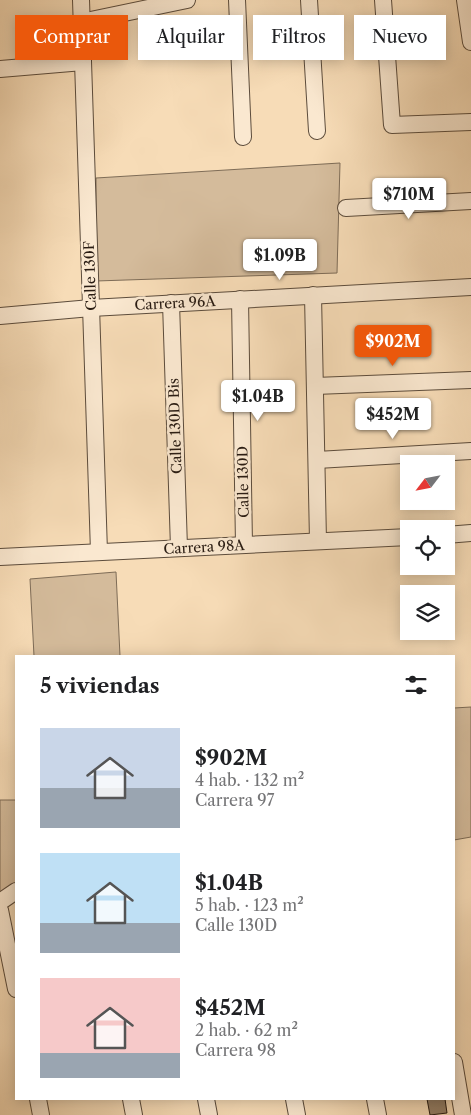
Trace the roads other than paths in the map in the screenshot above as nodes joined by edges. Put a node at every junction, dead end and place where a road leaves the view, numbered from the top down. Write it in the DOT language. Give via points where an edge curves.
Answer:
graph roads {
  1 [pos="81,0"];
  2 [pos="187,0"];
  3 [pos="238,0"];
  4 [pos="309,0"];
  5 [pos="383,0"];
  6 [pos="464,0"];
  7 [pos="81,15"];
  8 [pos="115,15"];
  9 [pos="471,42"];
  10 [pos="82,62"];
  11 [pos="0,69"];
  12 [pos="471,122"];
  13 [pos="317,131"];
  14 [pos="243,138"];
  15 [pos="471,201"];
  16 [pos="346,208"];
  17 [pos="471,287"];
  18 [pos="313,295"];
  19 [pos="240,299"];
  20 [pos="171,303"];
  21 [pos="91,308"];
  22 [pos="0,316"];
  23 [pos="471,380"];
  24 [pos="315,386"];
  25 [pos="471,452"];
  26 [pos="317,460"];
  27 [pos="471,534"];
  28 [pos="455,535"];
  29 [pos="400,537"];
  30 [pos="318,541"];
  31 [pos="244,545"];
  32 [pos="179,548"];
  33 [pos="99,552"];
  34 [pos="0,557"];
  35 [pos="15,892"];
  36 [pos="0,902"];
  37 [pos="0,910"];
  38 [pos="15,983"];
  39 [pos="455,1068"];
  40 [pos="38,1100"];
  41 [pos="131,1100"];
  42 [pos="206,1100"];
  43 [pos="294,1100"];
  44 [pos="375,1100"];
  45 [pos="41,1115"];
  46 [pos="134,1115"];
  47 [pos="209,1115"];
  48 [pos="297,1115"];
  49 [pos="378,1115"];
  50 [pos="463,1115"];
  1 -- 7 [label="street, Calle 130F"];
  2 -- 8 [label="street"];
  3 -- 14 [label="street"];
  4 -- 13 [label="street"];
  5 -- 12 [label="street" via="392,124"];
  6 -- 9 [label="street"];
  10 -- 11 [label="street"];
  10 -- 21 [label="street, Calle 130F"];
  15 -- 16 [label="street"];
  17 -- 18 [label="street, Carrera 96A"];
  18 -- 19 [label="street, Carrera 96A"];
  18 -- 24 [label="street"];
  19 -- 20 [label="street, Carrera 96A"];
  19 -- 31 [label="street, Calle 130D"];
  20 -- 21 [label="street, Carrera 96A"];
  20 -- 32 [label="street, Calle 130D Bis"];
  21 -- 22 [label="street, Carrera 96A"];
  21 -- 33 [label="street, Calle 130F"];
  23 -- 24 [label="street"];
  24 -- 26 [label="street"];
  25 -- 26 [label="street"];
  26 -- 30 [label="street"];
  27 -- 28 [label="street"];
  29 -- 30 [label="street, Carrera 98A"];
  30 -- 31 [label="street, Carrera 98A"];
  31 -- 32 [label="street, Carrera 98A"];
  32 -- 33 [label="street, Carrera 98A"];
  33 -- 34 [label="street, Carrera 98A"];
  35 -- 36 [label="street"];
  37 -- 38 [label="street"];
  39 -- 50 [label="street"];
  40 -- 45 [label="street"];
  41 -- 46 [label="street"];
  42 -- 47 [label="street"];
  43 -- 48 [label="street"];
  44 -- 49 [label="street"];
}
